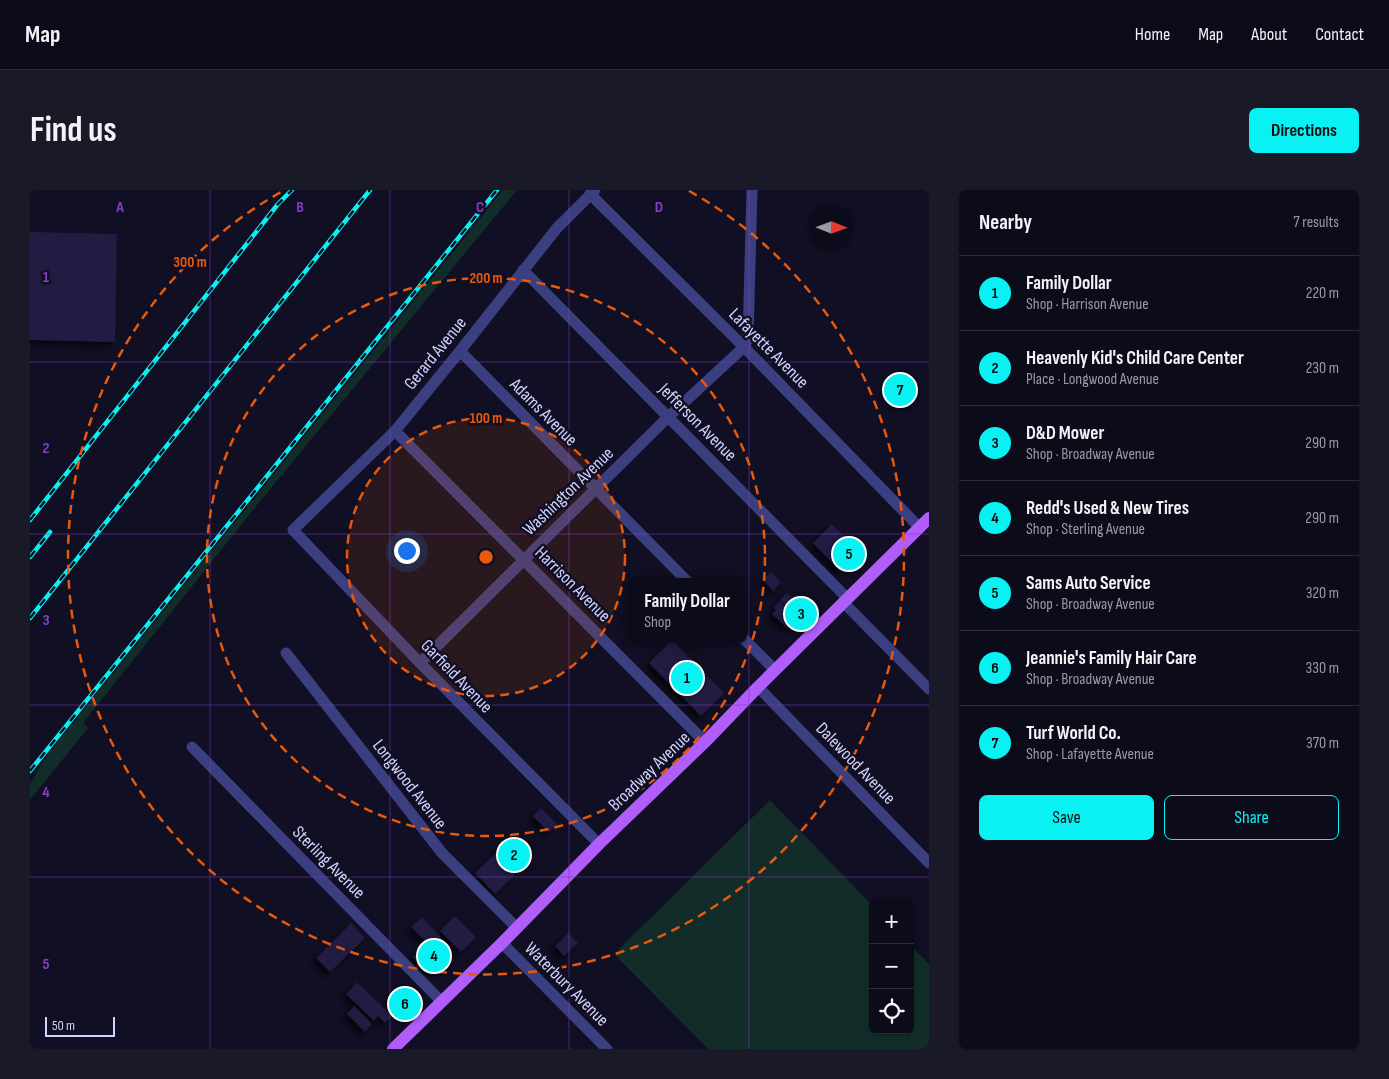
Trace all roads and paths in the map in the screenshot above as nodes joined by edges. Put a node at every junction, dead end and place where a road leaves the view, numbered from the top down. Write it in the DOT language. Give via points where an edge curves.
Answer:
graph roads {
  1 [pos="752,190"];
  2 [pos="592,192"];
  3 [pos="523,270"];
  4 [pos="744,347"];
  5 [pos="460,351"];
  6 [pos="668,417"];
  7 [pos="395,431"];
  8 [pos="596,489"];
  9 [pos="924,523"];
  10 [pos="293,530"];
  11 [pos="524,559"];
  12 [pos="684,578"];
  13 [pos="846,601"];
  14 [pos="747,642"];
  15 [pos="286,653"];
  16 [pos="420,663"];
  17 [pos="775,670"];
  18 [pos="758,687"];
  19 [pos="929,689"];
  20 [pos="705,742"];
  21 [pos="192,747"];
  22 [pos="599,844"];
  23 [pos="929,863"];
  24 [pos="517,928"];
  25 [pos="502,943"];
  26 [pos="441,1001"];
  27 [pos="393,1049"];
  28 [pos="607,1049"];
  1 -- 4 [label="street" via="748,339"];
  2 -- 3 [label="street, Gerard Avenue"];
  2 -- 4 [label="street, Lafayette Avenue"];
  3 -- 5 [label="street, Gerard Avenue"];
  3 -- 6 [label="street, Jefferson Avenue"];
  4 -- 6 [label="street, Washington Avenue"];
  4 -- 9 [label="street, Lafayette Avenue"];
  5 -- 7 [label="street, Gerard Avenue"];
  5 -- 8 [label="street, Adams Avenue"];
  6 -- 8 [label="street, Washington Avenue"];
  6 -- 13 [label="street, Jefferson Avenue"];
  7 -- 10 [label="street, Gerard Avenue"];
  7 -- 11 [label="street, Harrison Avenue"];
  8 -- 11 [label="street, Washington Avenue"];
  8 -- 12 [label="street, Adams Avenue"];
  9 -- 13 [label="main road, Broadway Avenue"];
  10 -- 16 [label="street, Garfield Avenue"];
  11 -- 16 [label="street, Washington Avenue"];
  11 -- 20 [label="street, Harrison Avenue"];
  13 -- 17 [label="main road, Broadway Avenue"];
  13 -- 19 [label="street, Jefferson Avenue"];
  14 -- 17 [label="street"];
  15 -- 24 [label="street, Longwood Avenue" via="442,853"];
  16 -- 22 [label="street, Garfield Avenue"];
  17 -- 18 [label="main road, Broadway Avenue"];
  18 -- 20 [label="main road, Broadway Avenue"];
  18 -- 23 [label="street, Dalewood Avenue"];
  20 -- 22 [label="main road, Broadway Avenue"];
  21 -- 26 [label="street, Sterling Avenue"];
  22 -- 24 [label="main road, Broadway Avenue"];
  24 -- 25 [label="main road, Broadway Avenue"];
  25 -- 26 [label="main road, Broadway Avenue"];
  25 -- 28 [label="street, Waterbury Avenue"];
  26 -- 27 [label="main road, Broadway Avenue"];
}
